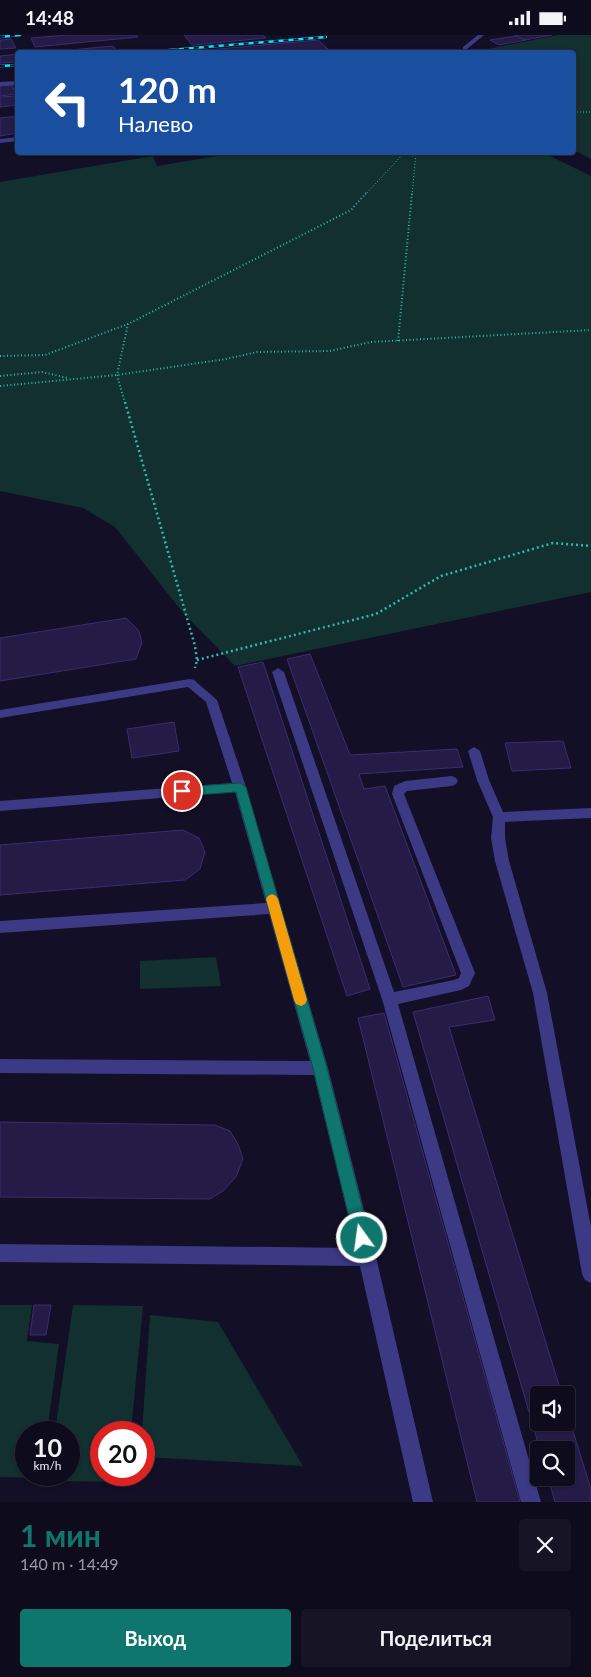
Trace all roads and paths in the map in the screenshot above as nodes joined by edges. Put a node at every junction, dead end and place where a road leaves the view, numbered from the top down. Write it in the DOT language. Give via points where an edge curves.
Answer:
graph roads {
  1 [pos="481,35"];
  2 [pos="465,48"];
  3 [pos="15,83"];
  4 [pos="0,84"];
  5 [pos="576,112"];
  6 [pos="591,112"];
  7 [pos="15,139"];
  8 [pos="0,141"];
  9 [pos="402,155"];
  10 [pos="416,155"];
  11 [pos="128,324"];
  12 [pos="591,331"];
  13 [pos="398,341"];
  14 [pos="0,356"];
  15 [pos="117,375"];
  16 [pos="0,376"];
  17 [pos="73,379"];
  18 [pos="0,386"];
  19 [pos="591,547"];
  20 [pos="197,660"];
  21 [pos="278,672"];
  22 [pos="190,683"];
  23 [pos="0,714"];
  24 [pos="474,751"];
  25 [pos="452,781"];
  26 [pos="240,787"];
  27 [pos="0,806"];
  28 [pos="591,813"];
  29 [pos="499,817"];
  30 [pos="274,908"];
  31 [pos="0,927"];
  32 [pos="389,999"];
  33 [pos="0,1066"];
  34 [pos="320,1068"];
  35 [pos="0,1253"];
  36 [pos="366,1257"];
  37 [pos="591,1274"];
  38 [pos="423,1502"];
  39 [pos="531,1502"];
  1 -- 2 [label="lane"];
  3 -- 4 [label="lane"];
  5 -- 6 [label="path"];
  7 -- 8 [label="lane"];
  9 -- 11 [label="path" via="351,210"];
  10 -- 13 [label="path"];
  11 -- 14 [label="path" via="45,355"];
  11 -- 15 [label="path"];
  12 -- 13 [label="path"];
  13 -- 15 [label="path" via="371,342 330,351 257,352"];
  15 -- 17 [label="path"];
  15 -- 20 [label="path"];
  16 -- 17 [label="path" via="42,372"];
  17 -- 18 [label="path"];
  19 -- 20 [label="path" via="554,543 442,576 376,614"];
  20 -- 22 [label="path"];
  21 -- 32 [label="lane"];
  22 -- 23 [label="lane"];
  22 -- 26 [label="lane" via="211,700"];
  24 -- 29 [label="lane"];
  25 -- 32 [label="lane" via="405,786 398,789 398,795 468,973 464,982 456,986"];
  26 -- 27 [label="lane"];
  26 -- 30 [label="lane"];
  28 -- 29 [label="lane"];
  29 -- 37 [label="lane" via="502,861 540,993"];
  30 -- 31 [label="lane"];
  30 -- 34 [label="lane"];
  32 -- 39 [label="lane"];
  33 -- 34 [label="lane"];
  34 -- 36 [label="lane"];
  35 -- 36 [label="lane"];
  36 -- 38 [label="lane"];
}
